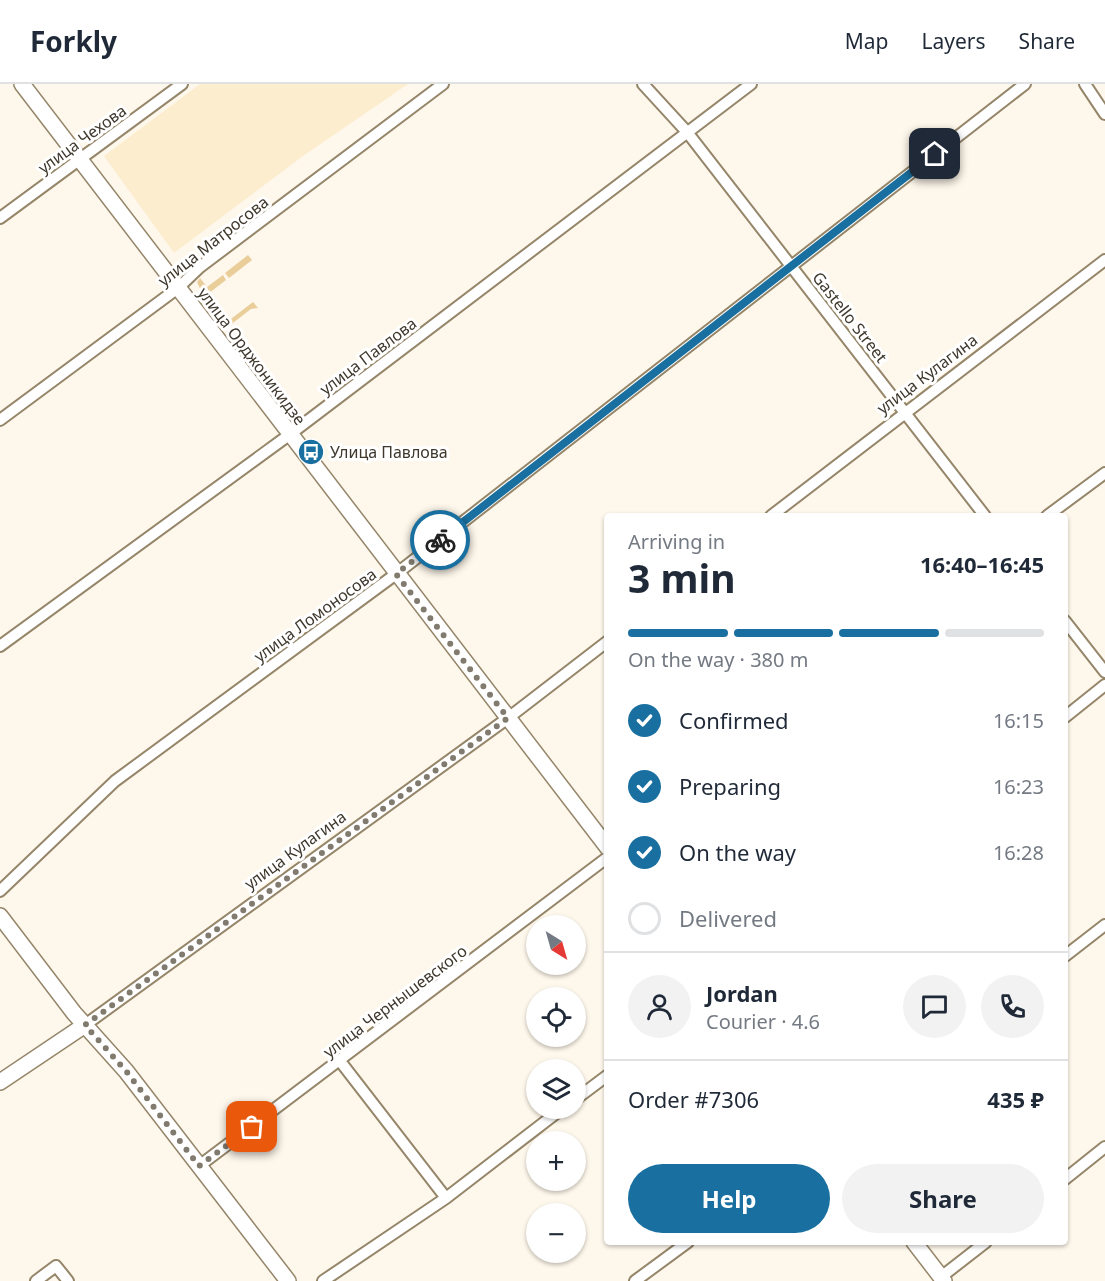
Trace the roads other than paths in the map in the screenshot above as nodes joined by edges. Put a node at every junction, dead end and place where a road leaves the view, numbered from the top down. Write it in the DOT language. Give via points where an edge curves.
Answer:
graph roads {
  1 [pos="22,84"];
  2 [pos="182,84"];
  3 [pos="443,84"];
  4 [pos="643,84"];
  5 [pos="751,84"];
  6 [pos="1025,84"];
  7 [pos="1084,84"];
  8 [pos="1105,114"];
  9 [pos="687,132"];
  10 [pos="79,160"];
  11 [pos="0,218"];
  12 [pos="1105,260"];
  13 [pos="791,266"];
  14 [pos="178,288"];
  15 [pos="905,413"];
  16 [pos="0,420"];
  17 [pos="289,435"];
  18 [pos="1105,474"];
  19 [pos="775,513"];
  20 [pos="983,513"];
  21 [pos="1051,513"];
  22 [pos="396,574"];
  23 [pos="1068,625"];
  24 [pos="604,644"];
  25 [pos="0,646"];
  26 [pos="1105,672"];
  27 [pos="1105,685"];
  28 [pos="1068,715"];
  29 [pos="508,718"];
  30 [pos="604,843"];
  31 [pos="604,860"];
  32 [pos="0,891"];
  33 [pos="0,916"];
  34 [pos="1105,926"];
  35 [pos="1068,954"];
  36 [pos="85,1025"];
  37 [pos="340,1061"];
  38 [pos="604,1078"];
  39 [pos="0,1082"];
  40 [pos="586,1092"];
  41 [pos="549,1119"];
  42 [pos="1105,1147"];
  43 [pos="199,1166"];
  44 [pos="1068,1177"];
  45 [pos="446,1198"];
  46 [pos="684,1245"];
  47 [pos="916,1245"];
  48 [pos="983,1245"];
  49 [pos="943,1279"];
  50 [pos="36,1281"];
  51 [pos="68,1281"];
  52 [pos="288,1281"];
  53 [pos="323,1281"];
  54 [pos="635,1281"];
  1 -- 10 [label="street, улица Орджоникидзе"];
  2 -- 10 [label="street, улица Чехова"];
  3 -- 14 [label="street, улица Матросова" via="200,267"];
  4 -- 9 [label="street, Gastello Street"];
  5 -- 9 [label="street, улица Павлова"];
  6 -- 13 [label="street, улица Ломоносова"];
  7 -- 8 [label="street"];
  9 -- 13 [label="street, Gastello Street"];
  9 -- 17 [label="street, улица Павлова"];
  10 -- 11 [label="street, улица Чехова"];
  10 -- 14 [label="street, улица Орджоникидзе"];
  12 -- 15 [label="street, улица Кулагина"];
  13 -- 15 [label="street, Gastello Street"];
  13 -- 22 [label="street, улица Ломоносова"];
  14 -- 16 [label="street, улица Матросова"];
  14 -- 17 [label="street, улица Орджоникидзе"];
  15 -- 19 [label="street, улица Кулагина"];
  15 -- 20 [label="street, Gastello Street"];
  17 -- 22 [label="street, улица Орджоникидзе"];
  17 -- 25 [label="street, улица Павлова"];
  18 -- 21 [label="street"];
  22 -- 29 [label="street, улица Орджоникидзе"];
  22 -- 32 [label="street, улица Ломоносова" via="115,781"];
  23 -- 26 [label="street"];
  24 -- 29 [label="street, улица Кулагина"];
  27 -- 28 [label="street"];
  29 -- 30 [label="street, улица Орджоникидзе"];
  29 -- 36 [label="street, улица Кулагина"];
  31 -- 37 [label="street, улица Чернышевского"];
  33 -- 36 [label="street"];
  34 -- 35 [label="street"];
  36 -- 39 [label="street, улица Кулагина"];
  36 -- 43 [label="street"];
  37 -- 43 [label="street, улица Чернышевского"];
  37 -- 45 [label="street"];
  38 -- 40 [label="street"];
  41 -- 45 [label="street"];
  42 -- 44 [label="street"];
  43 -- 52 [label="street"];
  45 -- 53 [label="street"];
  46 -- 54 [label="street"];
  47 -- 49 [label="street"];
  48 -- 49 [label="street"];
  50 -- 51 [label="street" via="56,1266"];
}
